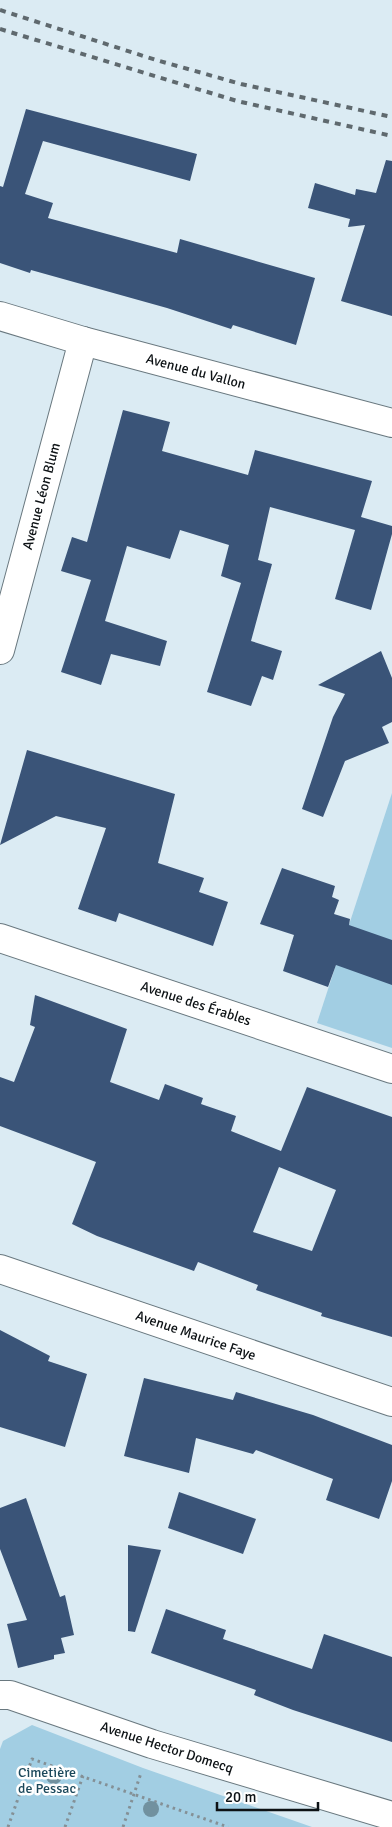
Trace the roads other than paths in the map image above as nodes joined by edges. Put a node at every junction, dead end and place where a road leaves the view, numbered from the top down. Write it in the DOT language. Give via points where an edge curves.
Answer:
graph roads {
  1 [pos="0,316"];
  2 [pos="83,341"];
  3 [pos="392,423"];
  4 [pos="0,650"];
  5 [pos="0,938"];
  6 [pos="392,1069"];
  7 [pos="0,1269"];
  8 [pos="392,1402"];
  9 [pos="0,1694"];
  10 [pos="392,1816"];
  1 -- 2 [label="street, Avenue du Vallon"];
  2 -- 3 [label="street, Avenue du Vallon"];
  2 -- 4 [label="street, Avenue Léon Blum"];
  5 -- 6 [label="street, Avenue des Érables"];
  7 -- 8 [label="street, Avenue Maurice Faye"];
  9 -- 10 [label="street, Avenue Hector Domecq" via="152,1744"];
}
